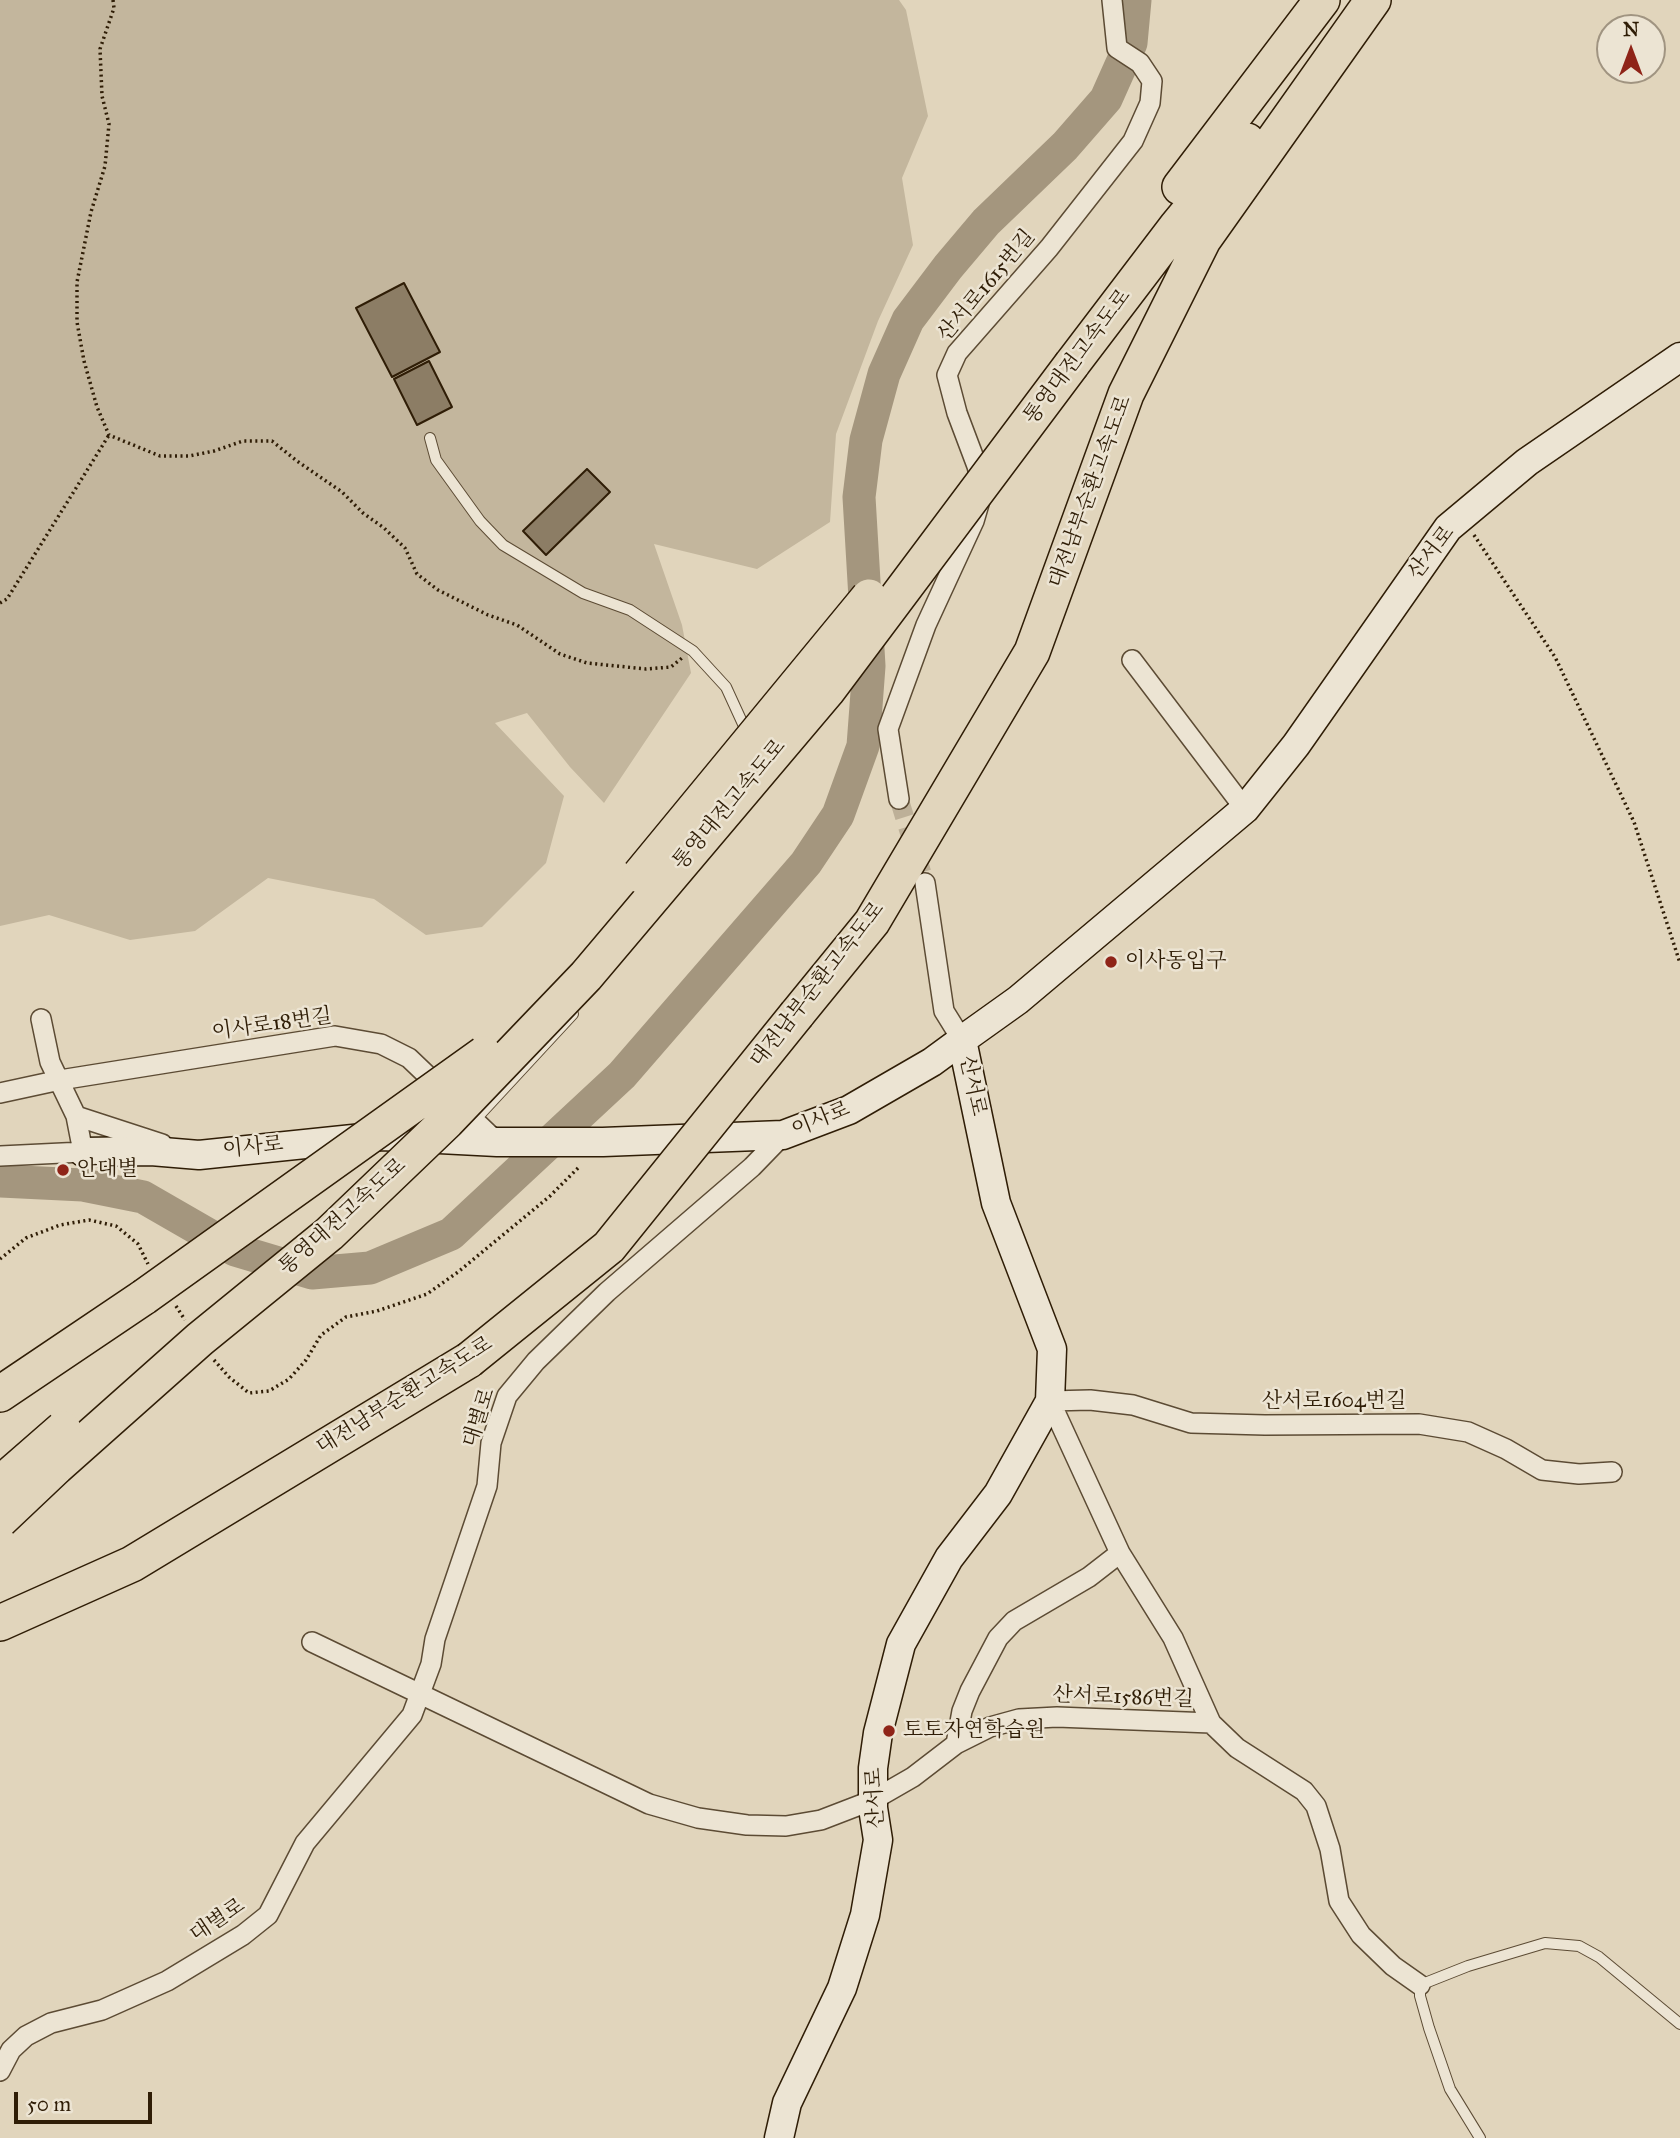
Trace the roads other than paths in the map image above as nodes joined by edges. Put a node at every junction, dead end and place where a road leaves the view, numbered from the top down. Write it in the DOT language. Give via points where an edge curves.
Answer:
graph roads {
  1 [pos="1112,0"];
  2 [pos="1322,0"];
  3 [pos="1363,0"];
  4 [pos="1373,0"];
  5 [pos="1065,356"];
  6 [pos="1680,357"];
  7 [pos="430,438"];
  8 [pos="1132,660"];
  9 [pos="899,799"];
  10 [pos="746,805"];
  11 [pos="1245,808"];
  12 [pos="925,883"];
  13 [pos="578,1009"];
  14 [pos="41,1019"];
  15 [pos="962,1040"];
  16 [pos="484,1054"];
  17 [pos="60,1080"];
  18 [pos="0,1093"];
  19 [pos="76,1116"];
  20 [pos="473,1121"];
  21 [pos="783,1135"];
  22 [pos="501,1142"];
  23 [pos="83,1152"];
  24 [pos="199,1155"];
  25 [pos="0,1156"];
  26 [pos="0,1394"];
  27 [pos="1050,1401"];
  28 [pos="1612,1472"];
  29 [pos="0,1484"];
  30 [pos="0,1520"];
  31 [pos="1120,1553"];
  32 [pos="0,1623"];
  33 [pos="312,1642"];
  34 [pos="420,1696"];
  35 [pos="1211,1723"];
  36 [pos="956,1744"];
  37 [pos="873,1801"];
  38 [pos="1420,1985"];
  39 [pos="1680,2024"];
  40 [pos="0,2071"];
  41 [pos="779,2138"];
  42 [pos="1480,2138"];
  1 -- 9 [label="street, 산서로1615번길" via="1117,48 1140,63 1152,81 1150,103 1133,141 1049,248 957,353 947,375 983,489 888,729"];
  2 -- 5 [label="highway, 통영대전고속도로"];
  3 -- 5 [label="highway, 통영대전고속도로"];
  4 -- 32 [label="highway, 대전남부순환고속도로, bridge" via="1203,240 1126,394 1032,652 872,922 609,1247 469,1360 132,1564"];
  5 -- 16 [label="highway, 통영대전고속도로, bridge" via="570,959"];
  5 -- 30 [label="highway, 통영대전고속도로, bridge" via="827,691 586,976 447,1121 329,1234 200,1339"];
  6 -- 11 [label="street, 산서로" via="1527,463 1448,528 1296,745"];
  7 -- 10 [label="lane" via="436,460 503,545 583,593 630,610 693,651 726,687 766,776"];
  8 -- 11 [label="street"];
  11 -- 15 [label="street, 산서로" via="1028,992"];
  12 -- 15 [label="street" via="944,1011"];
  13 -- 20 [label="lane"];
  14 -- 17 [label="street" via="50,1062"];
  15 -- 21 [label="street, 이사로" via="849,1110"];
  15 -- 27 [label="street, 산서로" via="996,1203 1052,1349"];
  16 -- 26 [label="highway, bridge"];
  16 -- 29 [label="highway, 통영대전고속도로, bridge" via="434,1109 314,1219 186,1320"];
  17 -- 18 [label="street, 이사로18번길"];
  17 -- 19 [label="street"];
  17 -- 20 [label="street, 이사로18번길" via="335,1036 381,1044 408,1058"];
  19 -- 23 [label="street"];
  19 -- 24 [label="street"];
  20 -- 22 [label="street, 이사로18번길"];
  21 -- 22 [label="street, 이사로"];
  21 -- 34 [label="street, 대별로" via="607,1292 507,1396 491,1443 487,1486"];
  22 -- 24 [label="street, 이사로" via="382,1136"];
  23 -- 24 [label="street, 이사로"];
  23 -- 25 [label="street, 이사로"];
  27 -- 28 [label="street, 산서로1604번길" via="1133,1405 1191,1423 1419,1424 1468,1432 1542,1470"];
  27 -- 31 [label="street, 산서로"];
  27 -- 37 [label="street, 산서로" via="998,1494 949,1558 901,1644 878,1733"];
  31 -- 35 [label="street, 산서로" via="1173,1638"];
  31 -- 36 [label="street" via="1014,1621 998,1638 970,1690"];
  33 -- 34 [label="street"];
  34 -- 37 [label="street" via="649,1804 698,1818 786,1826 821,1820"];
  34 -- 40 [label="street, 대별로" via="412,1715 305,1843 268,1915 167,1981 26,2036 11,2050"];
  35 -- 36 [label="street, 산서로1586번길" via="1019,1719"];
  35 -- 38 [label="street, 산서로1586번길" via="1237,1748 1304,1791 1316,1806 1330,1849 1339,1902 1361,1935"];
  36 -- 37 [label="street, 산서로1586번길"];
  37 -- 41 [label="street, 산서로" via="878,1840 865,1915 842,1988 787,2104"];
  38 -- 39 [label="lane" via="1545,1943 1578,1946 1599,1957"];
  38 -- 42 [label="lane" via="1450,2089"];
}
